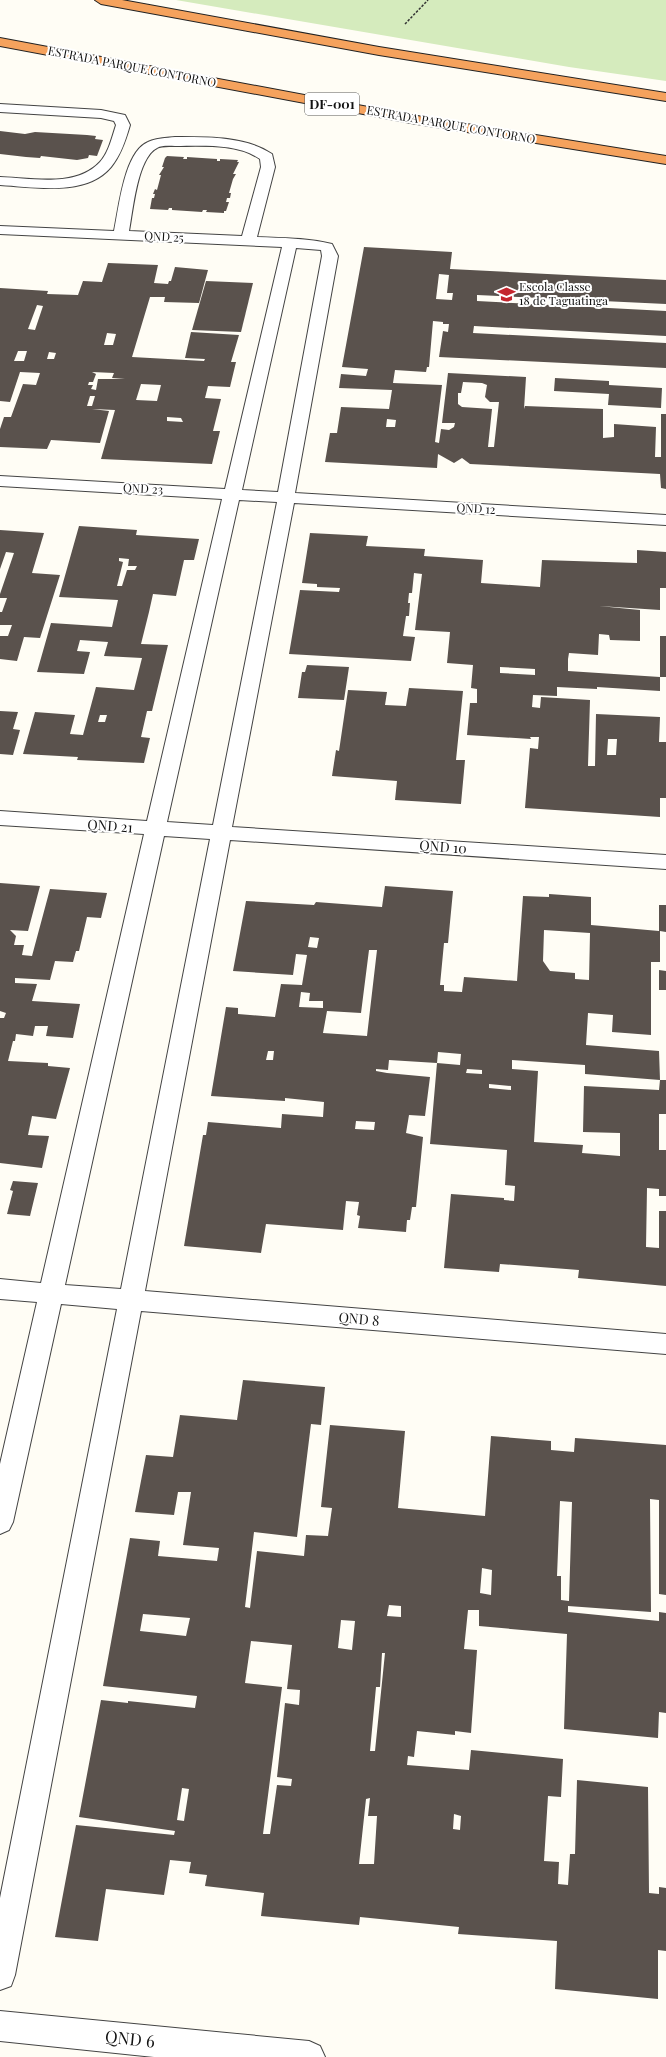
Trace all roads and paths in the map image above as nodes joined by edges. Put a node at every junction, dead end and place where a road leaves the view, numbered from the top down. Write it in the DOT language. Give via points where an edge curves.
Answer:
graph roads {
  1 [pos="101,0"];
  2 [pos="0,42"];
  3 [pos="666,97"];
  4 [pos="0,108"];
  5 [pos="666,160"];
  6 [pos="0,181"];
  7 [pos="0,230"];
  8 [pos="122,235"];
  9 [pos="248,241"];
  10 [pos="290,243"];
  11 [pos="0,481"];
  12 [pos="231,494"];
  13 [pos="286,498"];
  14 [pos="666,520"];
  15 [pos="0,818"];
  16 [pos="155,829"];
  17 [pos="220,833"];
  18 [pos="666,862"];
  19 [pos="0,1289"];
  20 [pos="52,1294"];
  21 [pos="131,1301"];
  22 [pos="666,1344"];
  23 [pos="0,1522"];
  24 [pos="0,1974"];
  25 [pos="0,2026"];
  26 [pos="308,2057"];
  1 -- 3 [label="highway" via="379,51"];
  2 -- 5 [label="highway, ESTRADA PARQUE CONTORNO / DF-001" via="411,119"];
  4 -- 6 [label="street" via="101,114 120,118 124,125 106,164 85,179 66,182"];
  7 -- 8 [label="street, QND 25"];
  8 -- 9 [label="street, QND 25"];
  8 -- 9 [label="street" via="130,188 141,155 152,145 170,141 239,145 259,150 267,157 268,167"];
  9 -- 10 [label="street, QND 25"];
  10 -- 12 [label="street"];
  10 -- 13 [label="street, QND 25" via="327,247 330,256"];
  11 -- 12 [label="street, QND 23"];
  12 -- 13 [label="street, QND 23"];
  12 -- 16 [label="street"];
  13 -- 14 [label="street, QND 12"];
  13 -- 17 [label="street"];
  15 -- 16 [label="street, QND 21"];
  16 -- 17 [label="street, QND 21"];
  16 -- 20 [label="street"];
  17 -- 18 [label="street, QND 10"];
  17 -- 21 [label="street"];
  19 -- 20 [label="street, QND 8"];
  20 -- 21 [label="street, QND 8"];
  20 -- 23 [label="street"];
  21 -- 22 [label="street, QND 8"];
  21 -- 24 [label="street"];
  25 -- 26 [label="street, QND 6"];
}
